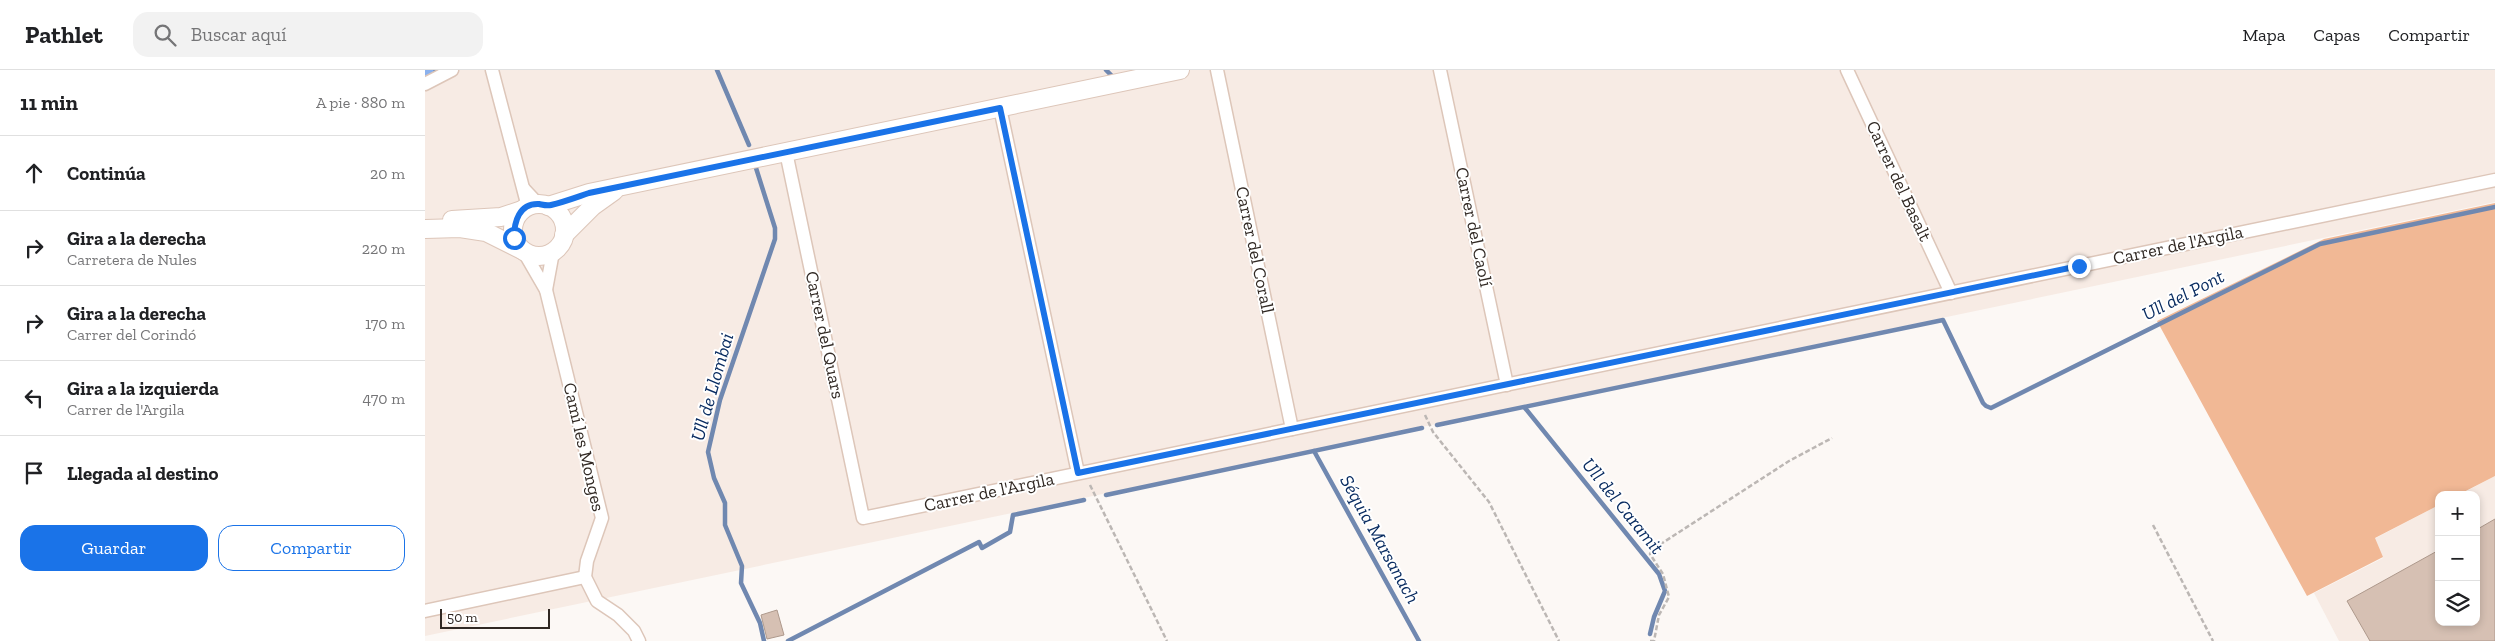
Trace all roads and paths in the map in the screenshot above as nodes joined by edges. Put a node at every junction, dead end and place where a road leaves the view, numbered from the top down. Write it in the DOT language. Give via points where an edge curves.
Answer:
graph roads {
  1 [pos="452,70"];
  2 [pos="492,70"];
  3 [pos="1179,70"];
  4 [pos="1217,70"];
  5 [pos="1440,70"];
  6 [pos="1847,70"];
  7 [pos="425,84"];
  8 [pos="1000,108"];
  9 [pos="786,152"];
  10 [pos="2495,180"];
  11 [pos="618,187"];
  12 [pos="534,207"];
  13 [pos="425,229"];
  14 [pos="564,236"];
  15 [pos="523,251"];
  16 [pos="553,252"];
  17 [pos="546,290"];
  18 [pos="1951,292"];
  19 [pos="1507,384"];
  20 [pos="1418,403"];
  21 [pos="1292,429"];
  22 [pos="1832,438"];
  23 [pos="1081,473"];
  24 [pos="863,518"];
  25 [pos="2153,525"];
  26 [pos="585,577"];
  27 [pos="425,611"];
  28 [pos="639,641"];
  29 [pos="1167,641"];
  30 [pos="1559,641"];
  31 [pos="1651,641"];
  32 [pos="2213,641"];
  1 -- 7 [label="street"];
  2 -- 12 [label="street" via="522,187"];
  3 -- 8 [label="main road"];
  4 -- 21 [label="street, Carrer del Corall"];
  5 -- 19 [label="street, Carrer del Caolí"];
  6 -- 18 [label="street, Carrer del Basalt"];
  8 -- 9 [label="main road"];
  8 -- 23 [label="street"];
  9 -- 11 [label="main road"];
  9 -- 24 [label="street, Carrer del Quars"];
  10 -- 18 [label="street, Carrer de l'Argila"];
  11 -- 12 [label="main road"];
  11 -- 14 [label="main road" via="593,206"];
  12 -- 13 [label="main road" via="501,218 457,218"];
  12 -- 14 [label="main road" via="558,213 564,224"];
  12 -- 15 [label="main road" via="514,222 514,238"];
  13 -- 15 [label="main road" via="460,228 486,232"];
  14 -- 16 [label="main road" via="561,245"];
  15 -- 16 [label="main road" via="539,256"];
  15 -- 17 [label="street"];
  16 -- 17 [label="street"];
  17 -- 26 [label="street, Camí les Monges" via="602,518 587,560"];
  18 -- 19 [label="street, Carrer de l'Argila"];
  19 -- 20 [label="street, Carrer de l'Argila"];
  20 -- 21 [label="street, Carrer de l'Argila"];
  20 -- 30 [label="path" via="1433,432 1489,502"];
  21 -- 23 [label="street, Carrer de l'Argila"];
  22 -- 31 [label="path" via="1781,466 1653,549 1651,554 1663,574 1669,597"];
  23 -- 24 [label="street, Carrer de l'Argila"];
  23 -- 29 [label="path"];
  25 -- 32 [label="path"];
  26 -- 27 [label="street"];
  26 -- 28 [label="street" via="597,601 618,614"];
}
